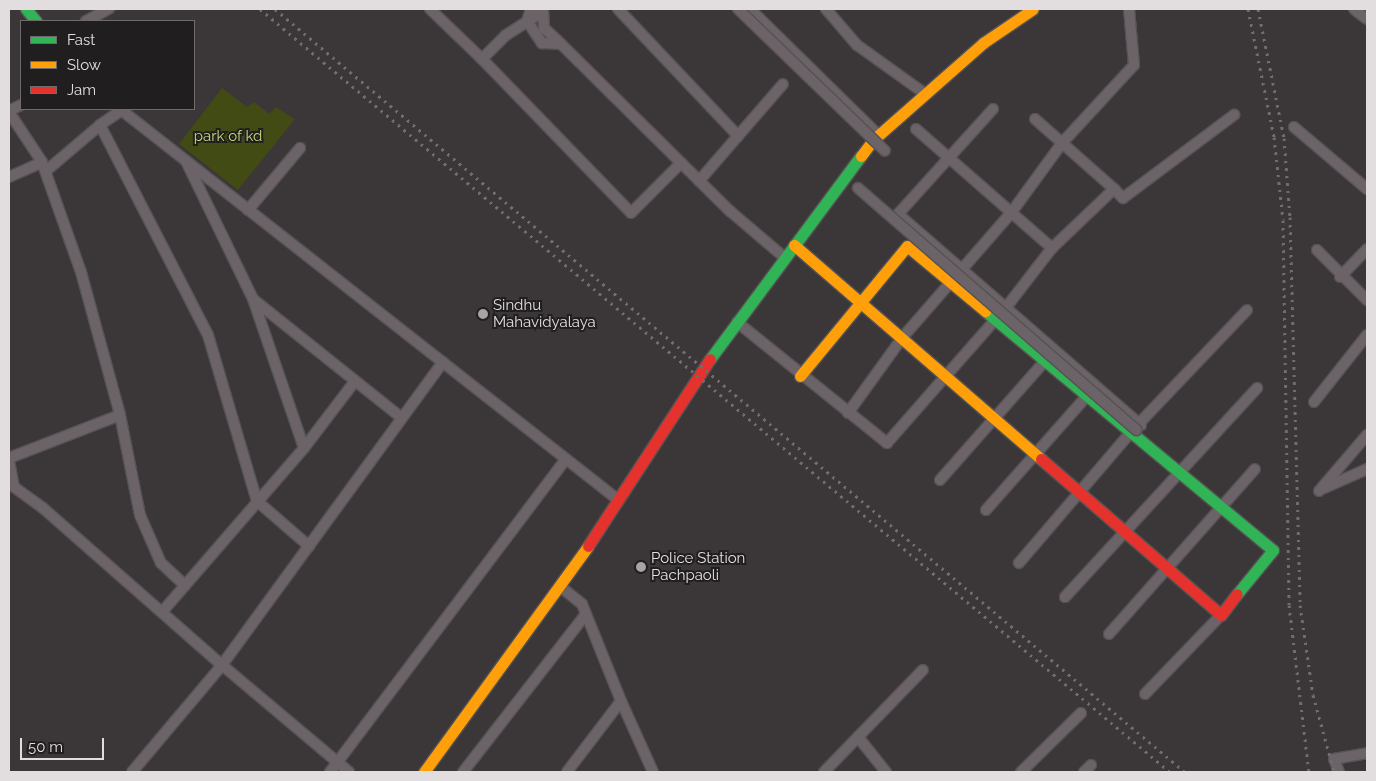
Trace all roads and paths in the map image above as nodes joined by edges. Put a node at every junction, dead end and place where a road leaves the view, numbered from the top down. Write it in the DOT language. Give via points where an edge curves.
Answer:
graph roads {
  1 [pos="26,9"];
  2 [pos="108,9"];
  3 [pos="430,9"];
  4 [pos="531,9"];
  5 [pos="618,9"];
  6 [pos="738,9"];
  7 [pos="750,9"];
  8 [pos="826,9"];
  9 [pos="1033,9"];
  10 [pos="1129,9"];
  11 [pos="1354,9"];
  12 [pos="542,10"];
  13 [pos="1018,13"];
  14 [pos="1367,19"];
  15 [pos="35,20"];
  16 [pos="88,20"];
  17 [pos="527,22"];
  18 [pos="561,44"];
  19 [pos="482,59"];
  20 [pos="783,84"];
  21 [pos="924,93"];
  22 [pos="20,106"];
  23 [pos="993,109"];
  24 [pos="121,110"];
  25 [pos="9,112"];
  26 [pos="1234,115"];
  27 [pos="1035,119"];
  28 [pos="100,125"];
  29 [pos="1294,128"];
  30 [pos="916,129"];
  31 [pos="878,134"];
  32 [pos="738,136"];
  33 [pos="1062,143"];
  34 [pos="300,148"];
  35 [pos="885,151"];
  36 [pos="947,158"];
  37 [pos="186,160"];
  38 [pos="681,163"];
  39 [pos="44,166"];
  40 [pos="9,178"];
  41 [pos="700,181"];
  42 [pos="858,188"];
  43 [pos="1114,189"];
  44 [pos="1367,189"];
  45 [pos="248,210"];
  46 [pos="1011,213"];
  47 [pos="794,245"];
  48 [pos="1052,248"];
  49 [pos="1367,249"];
  50 [pos="1317,250"];
  51 [pos="785,258"];
  52 [pos="963,270"];
  53 [pos="1340,277"];
  54 [pos="950,282"];
  55 [pos="1365,295"];
  56 [pos="253,299"];
  57 [pos="860,302"];
  58 [pos="1008,305"];
  59 [pos="1247,310"];
  60 [pos="995,320"];
  61 [pos="737,322"];
  62 [pos="1367,335"];
  63 [pos="902,338"];
  64 [pos="442,362"];
  65 [pos="1044,362"];
  66 [pos="944,375"];
  67 [pos="800,376"];
  68 [pos="355,381"];
  69 [pos="1257,388"];
  70 [pos="1086,397"];
  71 [pos="1314,402"];
  72 [pos="848,413"];
  73 [pos="120,416"];
  74 [pos="402,418"];
  75 [pos="994,418"];
  76 [pos="1135,430"];
  77 [pos="1367,435"];
  78 [pos="304,448"];
  79 [pos="1037,456"];
  80 [pos="9,459"];
  81 [pos="566,459"];
  82 [pos="1255,469"];
  83 [pos="1367,469"];
  84 [pos="1181,473"];
  85 [pos="940,480"];
  86 [pos="1079,492"];
  87 [pos="617,499"];
  88 [pos="257,501"];
  89 [pos="1223,509"];
  90 [pos="986,510"];
  91 [pos="1127,534"];
  92 [pos="309,546"];
  93 [pos="1019,562"];
  94 [pos="1170,570"];
  95 [pos="185,585"];
  96 [pos="561,586"];
  97 [pos="1065,597"];
  98 [pos="162,612"];
  99 [pos="586,614"];
  100 [pos="1221,615"];
  101 [pos="1110,634"];
  102 [pos="222,665"];
  103 [pos="923,670"];
  104 [pos="1145,694"];
  105 [pos="621,701"];
  106 [pos="1081,713"];
  107 [pos="858,737"];
  108 [pos="1367,754"];
  109 [pos="337,762"];
  110 [pos="132,772"];
  111 [pos="330,772"];
  112 [pos="349,772"];
  113 [pos="424,772"];
  114 [pos="463,772"];
  115 [pos="567,772"];
  116 [pos="653,772"];
  117 [pos="824,772"];
  118 [pos="886,772"];
  119 [pos="1021,772"];
  120 [pos="1339,772"];
  1 -- 15 [label="street"];
  2 -- 16 [label="street"];
  3 -- 19 [label="street"];
  4 -- 17 [label="street"];
  5 -- 32 [label="street"];
  6 -- 35 [label="street, bridge"];
  7 -- 31 [label="street"];
  8 -- 21 [label="street" via="857,45"];
  9 -- 13 [label="street"];
  10 -- 33 [label="street" via="1134,65"];
  11 -- 14 [label="street"];
  12 -- 17 [label="street"];
  12 -- 18 [label="street" via="544,28"];
  13 -- 21 [label="street"];
  17 -- 18 [label="street" via="542,43"];
  17 -- 19 [label="street"];
  18 -- 38 [label="street"];
  19 -- 38 [label="street" via="630,213"];
  20 -- 32 [label="street"];
  21 -- 31 [label="street"];
  22 -- 25 [label="street"];
  23 -- 36 [label="street"];
  24 -- 28 [label="street"];
  24 -- 37 [label="street"];
  25 -- 39 [label="street"];
  26 -- 43 [label="street" via="1123,198"];
  27 -- 33 [label="street"];
  28 -- 39 [label="street"];
  28 -- 88 [label="street" via="208,335"];
  29 -- 44 [label="street"];
  30 -- 36 [label="street"];
  31 -- 47 [label="street"];
  32 -- 41 [label="street"];
  33 -- 43 [label="street"];
  33 -- 46 [label="street"];
  34 -- 45 [label="street"];
  36 -- 46 [label="street"];
  36 -- 52 [label="street" via="898,214"];
  37 -- 45 [label="street"];
  37 -- 56 [label="street"];
  38 -- 41 [label="street"];
  39 -- 40 [label="street"];
  39 -- 73 [label="street" via="81,272"];
  41 -- 51 [label="street"];
  42 -- 76 [label="street, bridge"];
  43 -- 48 [label="street"];
  45 -- 64 [label="street"];
  46 -- 48 [label="street"];
  46 -- 52 [label="street"];
  47 -- 51 [label="street"];
  47 -- 57 [label="street"];
  48 -- 58 [label="street"];
  49 -- 53 [label="street"];
  50 -- 53 [label="street"];
  51 -- 61 [label="street"];
  52 -- 54 [label="street"];
  52 -- 58 [label="street"];
  53 -- 55 [label="street"];
  54 -- 57 [label="street" via="907,246"];
  54 -- 60 [label="street"];
  54 -- 63 [label="street"];
  56 -- 68 [label="street"];
  56 -- 78 [label="street"];
  57 -- 63 [label="street"];
  57 -- 67 [label="street"];
  58 -- 76 [label="street"];
  59 -- 76 [label="street"];
  60 -- 65 [label="street"];
  60 -- 66 [label="street"];
  61 -- 67 [label="street"];
  61 -- 87 [label="street"];
  62 -- 71 [label="street"];
  63 -- 66 [label="street"];
  63 -- 72 [label="street"];
  64 -- 74 [label="street"];
  64 -- 81 [label="street"];
  65 -- 70 [label="street"];
  65 -- 75 [label="street"];
  66 -- 72 [label="street" via="887,443"];
  66 -- 75 [label="street"];
  67 -- 72 [label="street"];
  68 -- 74 [label="street"];
  68 -- 78 [label="street"];
  69 -- 84 [label="street"];
  70 -- 76 [label="street"];
  70 -- 79 [label="street"];
  73 -- 80 [label="street"];
  73 -- 95 [label="street" via="140,515 161,563"];
  74 -- 92 [label="street"];
  75 -- 79 [label="street"];
  75 -- 85 [label="street"];
  76 -- 84 [label="street"];
  76 -- 86 [label="street"];
  77 -- 83 [label="street" via="1319,491"];
  78 -- 88 [label="street"];
  79 -- 86 [label="street"];
  79 -- 90 [label="street"];
  80 -- 98 [label="street" via="14,487"];
  81 -- 87 [label="street"];
  81 -- 109 [label="street"];
  82 -- 89 [label="street"];
  84 -- 89 [label="street"];
  84 -- 91 [label="street"];
  86 -- 91 [label="street"];
  86 -- 93 [label="street"];
  87 -- 96 [label="street"];
  88 -- 92 [label="street"];
  88 -- 95 [label="street"];
  89 -- 94 [label="street"];
  89 -- 100 [label="street" via="1273,550"];
  91 -- 94 [label="street"];
  91 -- 97 [label="street"];
  92 -- 102 [label="street"];
  94 -- 100 [label="street"];
  94 -- 101 [label="street"];
  95 -- 98 [label="street"];
  96 -- 99 [label="street"];
  96 -- 113 [label="street"];
  98 -- 102 [label="street"];
  99 -- 105 [label="street"];
  99 -- 114 [label="street"];
  100 -- 104 [label="street"];
  102 -- 109 [label="street"];
  102 -- 110 [label="street"];
  103 -- 107 [label="street"];
  105 -- 115 [label="street"];
  105 -- 116 [label="street"];
  106 -- 119 [label="street"];
  107 -- 117 [label="street"];
  107 -- 118 [label="street"];
  108 -- 120 [label="street" via="1334,759"];
  109 -- 111 [label="street"];
  109 -- 112 [label="street"];
}
